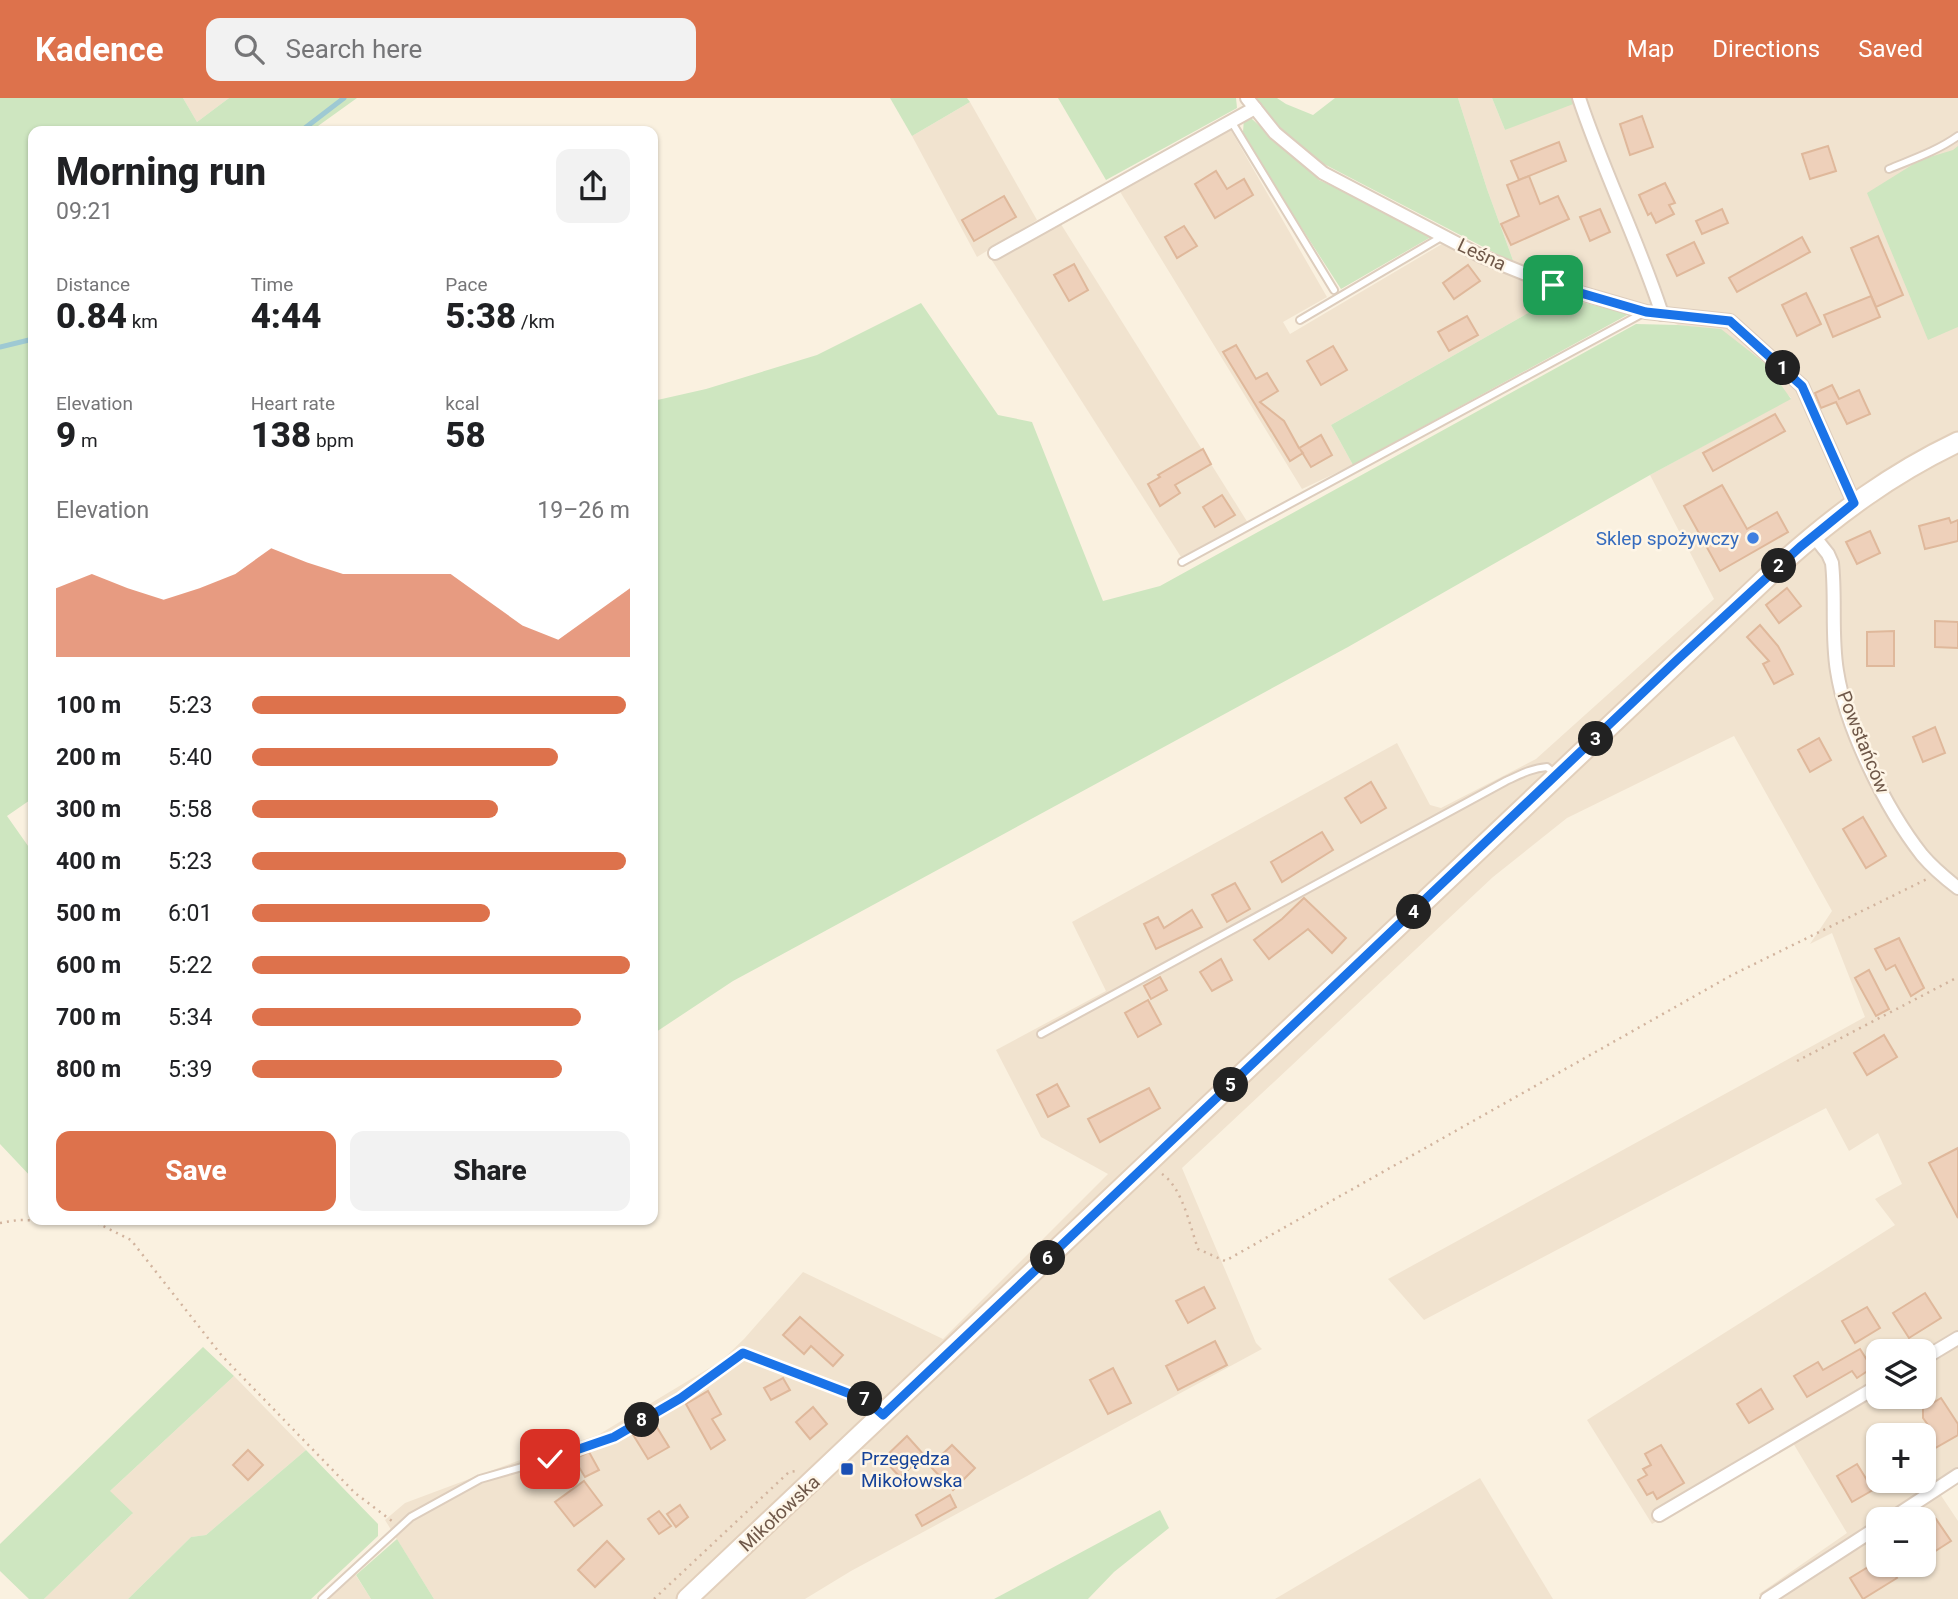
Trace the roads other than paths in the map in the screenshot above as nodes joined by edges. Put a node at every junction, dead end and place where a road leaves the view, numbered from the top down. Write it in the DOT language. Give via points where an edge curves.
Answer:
graph roads {
  1 [pos="1579,98"];
  2 [pos="1251,103"];
  3 [pos="1231,121"];
  4 [pos="1958,136"];
  5 [pos="1889,169"];
  6 [pos="1444,236"];
  7 [pos="995,253"];
  8 [pos="1334,290"];
  9 [pos="1646,312"];
  10 [pos="1662,314"];
  11 [pos="1300,320"];
  12 [pos="1958,442"];
  13 [pos="1854,503"];
  14 [pos="1814,535"];
  15 [pos="1182,562"];
  16 [pos="1557,776"];
  17 [pos="1958,888"];
  18 [pos="1041,1034"];
  19 [pos="1958,1338"];
  20 [pos="1936,1351"];
  21 [pos="1866,1393"];
  22 [pos="883,1415"];
  23 [pos="1958,1475"];
  24 [pos="1909,1507"];
  25 [pos="1659,1515"];
  26 [pos="1866,1535"];
  27 [pos="322,1599"];
  28 [pos="687,1599"];
  29 [pos="1767,1599"];
  1 -- 10 [label="street"];
  2 -- 3 [label="street, Leśna"];
  2 -- 6 [label="street, Leśna" via="1275,133 1323,173"];
  3 -- 7 [label="street, Leśna"];
  3 -- 8 [label="lane"];
  4 -- 5 [label="lane"];
  6 -- 9 [label="street, Leśna" via="1553,285"];
  6 -- 11 [label="lane"];
  9 -- 10 [label="street, Leśna"];
  9 -- 15 [label="lane"];
  10 -- 13 [label="street, Leśna" via="1730,321 1802,386"];
  12 -- 13 [label="main road, Mikołowska"];
  13 -- 14 [label="main road, Mikołowska"];
  14 -- 16 [label="main road, Mikołowska"];
  14 -- 17 [label="street, Powstańców" via="1832,563 1836,670 1856,736 1884,795 1922,855"];
  16 -- 18 [label="lane" via="1541,767 1506,781"];
  16 -- 22 [label="main road, Mikołowska"];
  19 -- 20 [label="street"];
  21 -- 25 [label="street"];
  22 -- 27 [label="lane" via="866,1400 743,1353 681,1398 614,1437 480,1479 411,1517"];
  22 -- 28 [label="main road, Mikołowska"];
  23 -- 24 [label="street"];
  26 -- 29 [label="street"];
}
